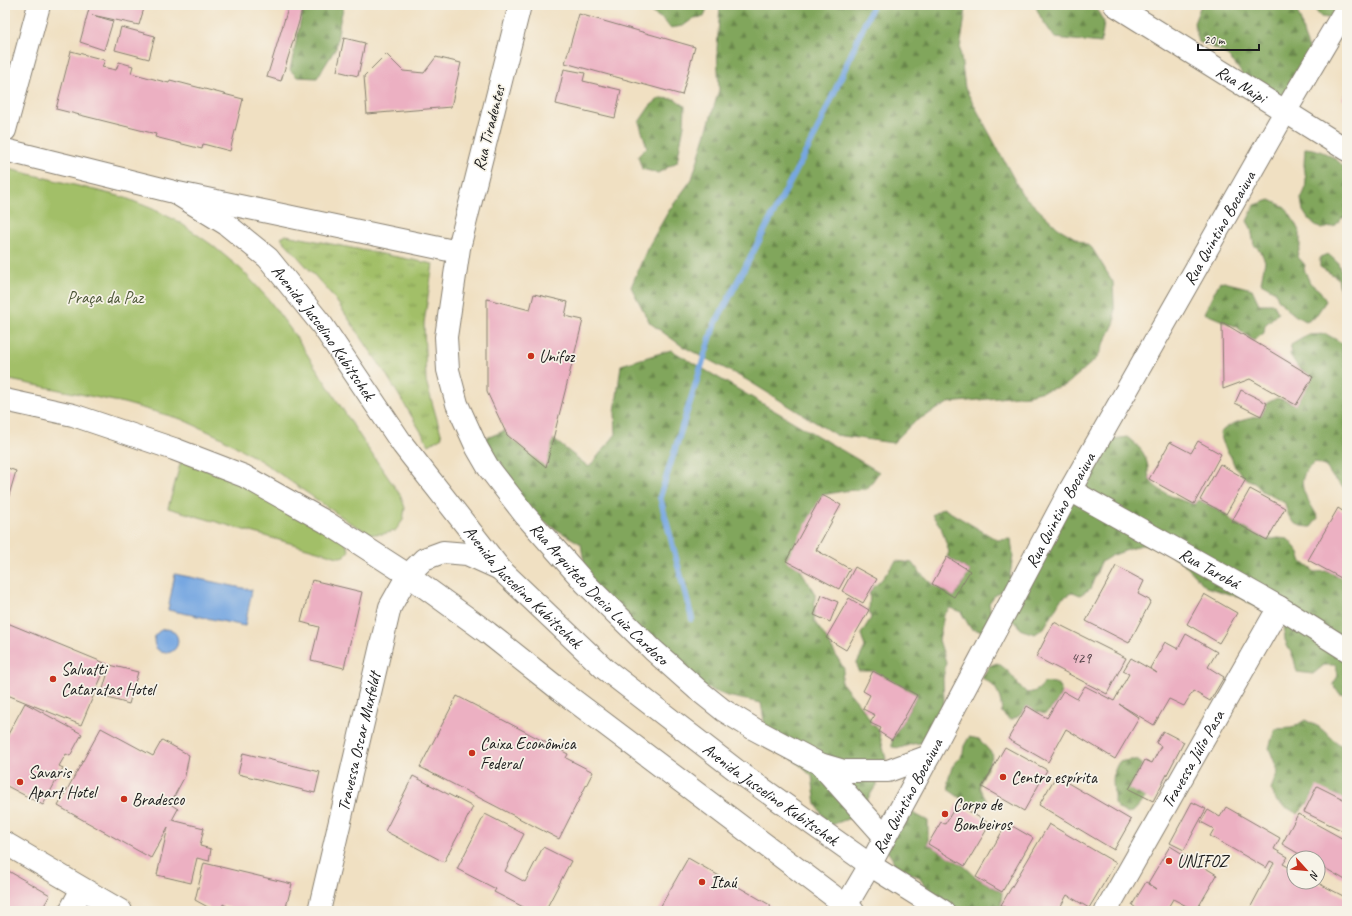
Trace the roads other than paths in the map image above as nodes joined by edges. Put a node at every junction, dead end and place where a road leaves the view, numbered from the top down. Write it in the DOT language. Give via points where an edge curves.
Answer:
graph roads {
  1 [pos="39,5"];
  2 [pos="520,5"];
  3 [pos="1115,5"];
  4 [pos="1347,8"];
  5 [pos="1285,112"];
  6 [pos="5,130"];
  7 [pos="5,150"];
  8 [pos="1347,150"];
  9 [pos="174,192"];
  10 [pos="458,252"];
  11 [pos="5,400"];
  12 [pos="1070,490"];
  13 [pos="501,570"];
  14 [pos="408,575"];
  15 [pos="1279,607"];
  16 [pos="1347,650"];
  17 [pos="929,756"];
  18 [pos="820,764"];
  19 [pos="885,837"];
  20 [pos="5,843"];
  21 [pos="870,865"];
  22 [pos="82,889"];
  23 [pos="847,909"];
  24 [pos="70,911"];
  25 [pos="121,911"];
  26 [pos="319,911"];
  27 [pos="943,911"];
  28 [pos="1106,911"];
  1 -- 6 [label="street"];
  2 -- 10 [label="street, Rua Tiradentes"];
  3 -- 5 [label="street, Rua Naipi"];
  4 -- 5 [label="street, Rua Quintino Bocaiuva"];
  5 -- 8 [label="street, Rua Naipi"];
  5 -- 12 [label="street, Rua Quintino Bocaiuva"];
  7 -- 9 [label="street, Avenida Juscelino Kubitschek"];
  9 -- 10 [label="street, Avenida Juscelino Kubitschek"];
  9 -- 13 [label="street, Avenida Juscelino Kubitschek" via="226,224 268,258 322,325 403,445"];
  10 -- 18 [label="street, Rua Arquiteto Decio Luiz Cardoso" via="446,337 448,370 457,404 488,467 524,515 586,584 653,650 723,710"];
  11 -- 14 [label="street" via="73,415 244,476 326,522"];
  12 -- 15 [label="street, Rua Tarobá"];
  12 -- 17 [label="street, Rua Quintino Bocaiuva"];
  13 -- 14 [label="street, Travessa Oscar Muxfeldt" via="467,554 443,552 424,559"];
  13 -- 21 [label="street, Avenida Juscelino Kubitschek" via="605,669 736,770"];
  14 -- 23 [label="street" via="488,633"];
  14 -- 26 [label="street, Travessa Oscar Muxfeldt" via="390,607"];
  15 -- 16 [label="street, Rua Tarobá"];
  15 -- 28 [label="street, Travessa Júlio Pasa"];
  17 -- 18 [label="street, Rua Arquiteto Decio Luiz Cardoso" via="888,771 844,770"];
  17 -- 19 [label="street, Rua Quintino Bocaiuva"];
  18 -- 19 [label="street"];
  19 -- 21 [label="street, Rua Quintino Bocaiuva"];
  20 -- 22 [label="street"];
  21 -- 23 [label="street, Rua Quintino Bocaiuva"];
  21 -- 27 [label="street, Avenida Juscelino Kubitschek"];
  22 -- 24 [label="street"];
  22 -- 25 [label="street"];
}
